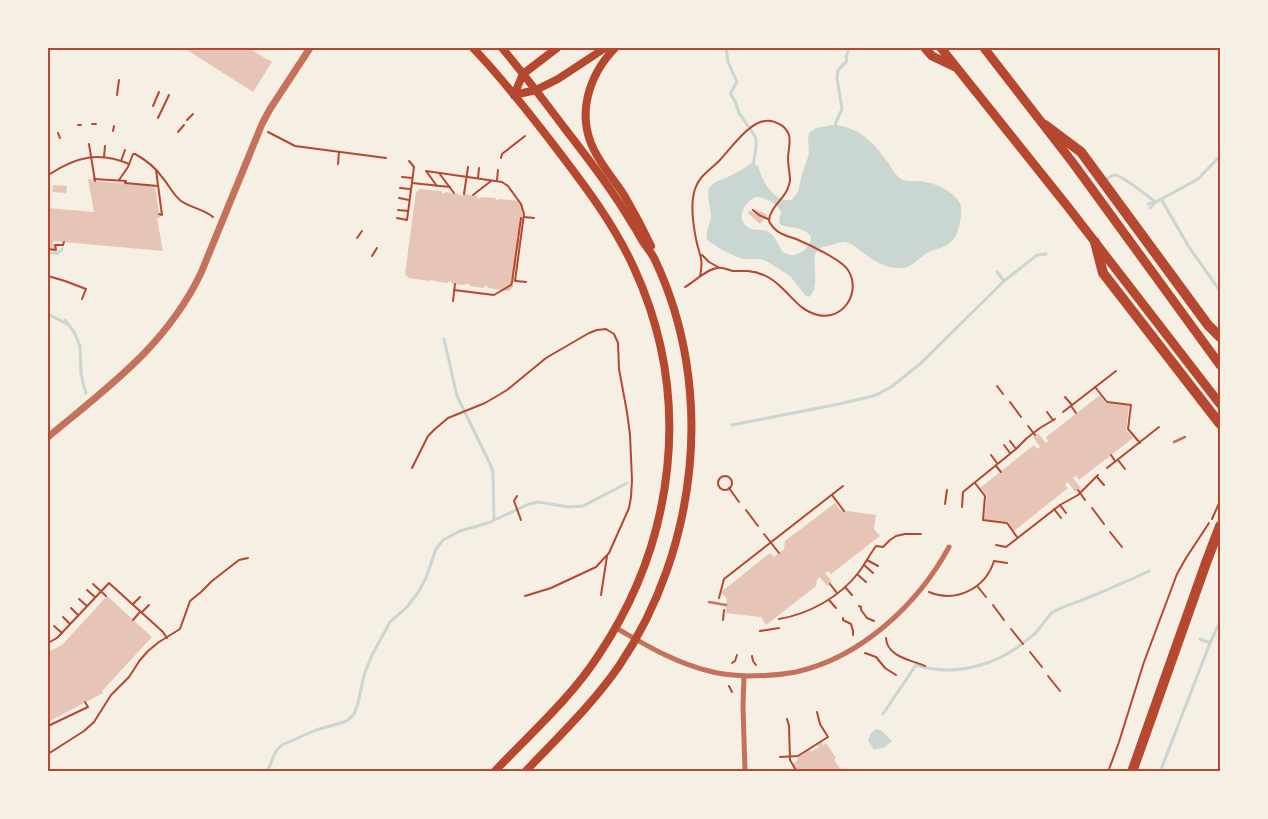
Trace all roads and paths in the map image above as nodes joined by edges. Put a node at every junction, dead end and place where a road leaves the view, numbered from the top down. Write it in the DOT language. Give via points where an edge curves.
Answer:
graph roads {
  1 [pos="310,48"];
  2 [pos="473,48"];
  3 [pos="502,48"];
  4 [pos="557,48"];
  5 [pos="605,48"];
  6 [pos="615,48"];
  7 [pos="925,48"];
  8 [pos="941,48"];
  9 [pos="984,48"];
  10 [pos="957,68"];
  11 [pos="523,74"];
  12 [pos="119,80"];
  13 [pos="536,90"];
  14 [pos="159,92"];
  15 [pos="117,95"];
  16 [pos="169,95"];
  17 [pos="514,95"];
  18 [pos="153,106"];
  19 [pos="192,114"];
  20 [pos="158,118"];
  21 [pos="187,120"];
  22 [pos="92,124"];
  23 [pos="96,124"];
  24 [pos="184,125"];
  25 [pos="1044,125"];
  26 [pos="114,126"];
  27 [pos="114,131"];
  28 [pos="267,131"];
  29 [pos="58,132"];
  30 [pos="178,132"];
  31 [pos="525,136"];
  32 [pos="60,138"];
  33 [pos="89,144"];
  34 [pos="105,146"];
  35 [pos="126,150"];
  36 [pos="339,152"];
  37 [pos="91,156"];
  38 [pos="104,157"];
  39 [pos="386,158"];
  40 [pos="501,158"];
  41 [pos="122,161"];
  42 [pos="409,161"];
  43 [pos="129,164"];
  44 [pos="338,164"];
  45 [pos="468,167"];
  46 [pos="478,168"];
  47 [pos="48,170"];
  48 [pos="156,170"];
  49 [pos="498,170"];
  50 [pos="439,173"];
  51 [pos="402,177"];
  52 [pos="413,178"];
  53 [pos="466,178"];
  54 [pos="478,179"];
  55 [pos="119,180"];
  56 [pos="492,180"];
  57 [pos="497,181"];
  58 [pos="412,182"];
  59 [pos="158,186"];
  60 [pos="437,186"];
  61 [pos="450,187"];
  62 [pos="400,188"];
  63 [pos="411,189"];
  64 [pos="454,193"];
  65 [pos="464,194"];
  66 [pos="473,196"];
  67 [pos="399,198"];
  68 [pos="410,200"];
  69 [pos="398,210"];
  70 [pos="752,210"];
  71 [pos="408,211"];
  72 [pos="159,214"];
  73 [pos="213,217"];
  74 [pos="522,217"];
  75 [pos="397,218"];
  76 [pos="534,218"];
  77 [pos="768,219"];
  78 [pos="362,231"];
  79 [pos="357,238"];
  80 [pos="64,242"];
  81 [pos="1095,242"];
  82 [pos="377,248"];
  83 [pos="48,250"];
  84 [pos="652,253"];
  85 [pos="701,254"];
  86 [pos="372,256"];
  87 [pos="718,268"];
  88 [pos="48,276"];
  89 [pos="700,276"];
  90 [pos="514,281"];
  91 [pos="526,282"];
  92 [pos="455,284"];
  93 [pos="686,287"];
  94 [pos="483,288"];
  95 [pos="454,290"];
  96 [pos="482,294"];
  97 [pos="82,299"];
  98 [pos="453,301"];
  99 [pos="1220,337"];
  100 [pos="1220,365"];
  101 [pos="1116,372"];
  102 [pos="997,386"];
  103 [pos="1095,387"];
  104 [pos="1003,394"];
  105 [pos="1065,397"];
  106 [pos="1010,402"];
  107 [pos="1220,404"];
  108 [pos="1072,406"];
  109 [pos="1047,412"];
  110 [pos="1063,412"];
  111 [pos="1076,413"];
  112 [pos="1021,417"];
  113 [pos="1220,424"];
  114 [pos="1028,426"];
  115 [pos="1159,427"];
  116 [pos="1034,434"];
  117 [pos="48,437"];
  118 [pos="1185,437"];
  119 [pos="1010,441"];
  120 [pos="1174,442"];
  121 [pos="1140,443"];
  122 [pos="1004,445"];
  123 [pos="1016,449"];
  124 [pos="1010,454"];
  125 [pos="991,455"];
  126 [pos="1111,455"];
  127 [pos="1117,461"];
  128 [pos="997,465"];
  129 [pos="412,468"];
  130 [pos="1107,468"];
  131 [pos="1125,469"];
  132 [pos="1001,472"];
  133 [pos="974,482"];
  134 [pos="1104,485"];
  135 [pos="843,486"];
  136 [pos="729,488"];
  137 [pos="947,490"];
  138 [pos="1078,490"];
  139 [pos="1080,493"];
  140 [pos="832,495"];
  141 [pos="517,496"];
  142 [pos="1085,500"];
  143 [pos="739,502"];
  144 [pos="1220,502"];
  145 [pos="945,504"];
  146 [pos="1060,505"];
  147 [pos="962,507"];
  148 [pos="1092,508"];
  149 [pos="1054,509"];
  150 [pos="746,510"];
  151 [pos="844,511"];
  152 [pos="1066,513"];
  153 [pos="1061,518"];
  154 [pos="521,519"];
  155 [pos="1104,524"];
  156 [pos="758,526"];
  157 [pos="1220,526"];
  158 [pos="1110,532"];
  159 [pos="764,534"];
  160 [pos="921,534"];
  161 [pos="1017,537"];
  162 [pos="771,542"];
  163 [pos="996,545"];
  164 [pos="949,547"];
  165 [pos="1122,547"];
  166 [pos="779,553"];
  167 [pos="607,556"];
  168 [pos="248,558"];
  169 [pos="867,560"];
  170 [pos="1007,563"];
  171 [pos="864,565"];
  172 [pos="878,566"];
  173 [pos="873,572"];
  174 [pos="857,575"];
  175 [pos="866,582"];
  176 [pos="92,584"];
  177 [pos="830,584"];
  178 [pos="978,586"];
  179 [pos="845,587"];
  180 [pos="87,590"];
  181 [pos="100,592"];
  182 [pos="929,592"];
  183 [pos="837,593"];
  184 [pos="601,594"];
  185 [pos="852,595"];
  186 [pos="106,596"];
  187 [pos="525,596"];
  188 [pos="986,596"];
  189 [pos="140,597"];
  190 [pos="95,598"];
  191 [pos="79,599"];
  192 [pos="719,599"];
  193 [pos="829,599"];
  194 [pos="709,602"];
  195 [pos="132,605"];
  196 [pos="148,605"];
  197 [pos="726,605"];
  198 [pos="992,605"];
  199 [pos="87,606"];
  200 [pos="860,606"];
  201 [pos="71,608"];
  202 [pos="836,608"];
  203 [pos="141,612"];
  204 [pos="79,615"];
  205 [pos="63,617"];
  206 [pos="843,618"];
  207 [pos="779,619"];
  208 [pos="133,620"];
  209 [pos="1004,620"];
  210 [pos="874,621"];
  211 [pos="71,624"];
  212 [pos="54,626"];
  213 [pos="616,628"];
  214 [pos="779,628"];
  215 [pos="1011,629"];
  216 [pos="760,631"];
  217 [pos="62,633"];
  218 [pos="853,635"];
  219 [pos="167,638"];
  220 [pos="886,638"];
  221 [pos="636,639"];
  222 [pos="48,643"];
  223 [pos="1023,644"];
  224 [pos="1030,652"];
  225 [pos="865,653"];
  226 [pos="737,655"];
  227 [pos="752,656"];
  228 [pos="732,664"];
  229 [pos="756,664"];
  230 [pos="925,666"];
  231 [pos="1042,667"];
  232 [pos="896,675"];
  233 [pos="744,676"];
  234 [pos="1048,676"];
  235 [pos="729,686"];
  236 [pos="1060,691"];
  237 [pos="732,692"];
  238 [pos="85,702"];
  239 [pos="817,712"];
  240 [pos="787,719"];
  241 [pos="48,726"];
  242 [pos="820,742"];
  243 [pos="822,745"];
  244 [pos="48,754"];
  245 [pos="790,756"];
  246 [pos="780,757"];
  247 [pos="48,758"];
  248 [pos="49,772"];
  249 [pos="494,772"];
  250 [pos="525,772"];
  251 [pos="745,772"];
  252 [pos="797,772"];
  253 [pos="1108,772"];
  254 [pos="1132,772"];
  1 -- 117 [label="street" via="252,145 205,264 182,307 134,365"];
  2 -- 17 [label="main road"];
  3 -- 11 [label="main road"];
  4 -- 11 [label="main road"];
  5 -- 13 [label="main road"];
  6 -- 84 [label="main road" via="590,85 586,102 587,129 595,151 629,204 652,247"];
  7 -- 10 [label="main road" via="932,56"];
  8 -- 10 [label="main road"];
  9 -- 25 [label="main road"];
  10 -- 81 [label="main road"];
  11 -- 13 [label="main road"];
  11 -- 17 [label="main road"];
  12 -- 15 [label="path"];
  13 -- 17 [label="main road"];
  13 -- 84 [label="main road" via="607,184"];
  14 -- 18 [label="path"];
  16 -- 20 [label="path"];
  17 -- 213 [label="main road" via="594,198 616,232 643,289 662,354 670,430 664,496 648,557"];
  19 -- 21 [label="path"];
  22 -- 23 [label="path"];
  24 -- 30 [label="path"];
  25 -- 99 [label="highway" via="1081,152"];
  25 -- 100 [label="main road"];
  26 -- 27 [label="path"];
  28 -- 36 [label="path" via="295,146"];
  29 -- 32 [label="path"];
  31 -- 40 [label="path"];
  33 -- 37 [label="path"];
  34 -- 38 [label="path"];
  35 -- 41 [label="path"];
  36 -- 39 [label="path"];
  36 -- 44 [label="path"];
  37 -- 38 [label="path"];
  37 -- 47 [label="path" via="50,174"];
  37 -- 55 [label="path" via="94,180"];
  38 -- 41 [label="path"];
  41 -- 43 [label="path"];
  42 -- 52 [label="path" via="414,167"];
  43 -- 48 [label="path" via="134,154"];
  43 -- 55 [label="path"];
  45 -- 53 [label="path"];
  46 -- 54 [label="path"];
  48 -- 59 [label="path"];
  48 -- 73 [label="path" via="180,200"];
  49 -- 57 [label="path"];
  50 -- 53 [label="path"];
  50 -- 60 [label="path" via="426,171"];
  50 -- 61 [label="path"];
  51 -- 52 [label="path"];
  52 -- 58 [label="path"];
  53 -- 54 [label="path"];
  53 -- 65 [label="path"];
  54 -- 56 [label="path"];
  55 -- 59 [label="path"];
  56 -- 57 [label="path"];
  56 -- 66 [label="path"];
  57 -- 74 [label="path" via="510,188 522,206"];
  58 -- 60 [label="path"];
  58 -- 63 [label="path"];
  59 -- 72 [label="path" via="162,214"];
  60 -- 61 [label="path"];
  61 -- 64 [label="path"];
  62 -- 63 [label="path"];
  63 -- 68 [label="path"];
  67 -- 68 [label="path"];
  68 -- 71 [label="path"];
  69 -- 71 [label="path"];
  70 -- 77 [label="path"];
  71 -- 75 [label="path" via="407,220"];
  74 -- 76 [label="path"];
  74 -- 90 [label="path"];
  77 -- 85 [label="path" via="790,182 790,143 784,127 766,121 756,124 736,141 696,186 694,222"];
  77 -- 87 [label="path" via="779,233 845,266 853,282 853,292 839,312 819,315 802,308 762,274"];
  78 -- 79 [label="path"];
  80 -- 83 [label="path" via="63,245 55,245 56,250"];
  81 -- 107 [label="main road"];
  81 -- 113 [label="highway" via="1103,273"];
  82 -- 86 [label="path"];
  84 -- 221 [label="main road" via="669,295 682,342 689,390 691,448 685,502 674,549 658,594"];
  85 -- 87 [label="path"];
  85 -- 89 [label="path"];
  87 -- 89 [label="path"];
  88 -- 97 [label="path" via="86,289"];
  89 -- 93 [label="path"];
  90 -- 91 [label="path"];
  90 -- 96 [label="path" via="496,295"];
  92 -- 95 [label="path"];
  94 -- 96 [label="path"];
  95 -- 96 [label="path"];
  95 -- 98 [label="path"];
  101 -- 103 [label="path"];
  102 -- 104 [label="path"];
  103 -- 108 [label="path"];
  103 -- 121 [label="path" via="1107,402 1131,405 1128,428"];
  105 -- 108 [label="path"];
  106 -- 112 [label="path"];
  108 -- 110 [label="path"];
  108 -- 111 [label="path"];
  109 -- 116 [label="path" via="1054,419"];
  114 -- 116 [label="path"];
  115 -- 121 [label="path"];
  116 -- 123 [label="path"];
  118 -- 120 [label="lane"];
  119 -- 123 [label="path"];
  121 -- 127 [label="path"];
  122 -- 124 [label="path"];
  123 -- 124 [label="path"];
  124 -- 128 [label="path"];
  125 -- 128 [label="path"];
  126 -- 127 [label="path"];
  127 -- 130 [label="path"];
  127 -- 131 [label="path"];
  128 -- 132 [label="path"];
  128 -- 133 [label="path"];
  129 -- 167 [label="path" via="428,436 444,421 497,396 543,360 586,335 608,330 618,343 629,428 632,497"];
  133 -- 147 [label="path" via="963,492"];
  133 -- 161 [label="path" via="985,496 983,520 1007,523"];
  134 -- 139 [label="path" via="1097,476"];
  135 -- 140 [label="path"];
  136 -- 136 [label="path" via="730,479 720,478 720,488"];
  136 -- 143 [label="path"];
  137 -- 145 [label="path"];
  138 -- 139 [label="path"];
  139 -- 142 [label="path"];
  139 -- 146 [label="path"];
  140 -- 151 [label="path"];
  140 -- 162 [label="path"];
  141 -- 154 [label="path" via="514,501"];
  144 -- 253 [label="path" via="1177,574"];
  146 -- 149 [label="path"];
  146 -- 152 [label="path"];
  148 -- 155 [label="path"];
  149 -- 153 [label="path"];
  149 -- 161 [label="path"];
  150 -- 156 [label="path"];
  157 -- 254 [label="highway"];
  158 -- 165 [label="path"];
  159 -- 162 [label="path"];
  160 -- 169 [label="path" via="905,534 894,537 883,547 875,546"];
  161 -- 163 [label="path" via="1006,546"];
  162 -- 166 [label="path"];
  162 -- 192 [label="path" via="724,579"];
  164 -- 233 [label="street" via="910,602 854,647 811,668 767,676"];
  167 -- 184 [label="path"];
  167 -- 187 [label="path" via="590,570"];
  168 -- 219 [label="path" via="239,560 190,601 182,626"];
  169 -- 171 [label="path"];
  169 -- 172 [label="path"];
  170 -- 178 [label="path" via="994,561"];
  171 -- 173 [label="path"];
  171 -- 174 [label="path"];
  174 -- 175 [label="path"];
  174 -- 179 [label="path"];
  176 -- 181 [label="path"];
  177 -- 183 [label="path"];
  178 -- 182 [label="path" via="957,595"];
  178 -- 188 [label="path"];
  179 -- 183 [label="path"];
  179 -- 185 [label="path"];
  180 -- 190 [label="path"];
  181 -- 186 [label="path"];
  181 -- 190 [label="path"];
  181 -- 195 [label="path" via="108,582"];
  183 -- 193 [label="path"];
  189 -- 195 [label="path"];
  190 -- 199 [label="path"];
  191 -- 199 [label="path"];
  193 -- 202 [label="path"];
  193 -- 207 [label="path" via="805,612"];
  194 -- 197 [label="lane"];
  195 -- 203 [label="path"];
  196 -- 203 [label="path"];
  198 -- 209 [label="path"];
  199 -- 204 [label="path"];
  200 -- 210 [label="path" via="865,616"];
  201 -- 204 [label="path"];
  203 -- 208 [label="path"];
  203 -- 219 [label="path"];
  204 -- 211 [label="path"];
  205 -- 211 [label="path"];
  206 -- 218 [label="path" via="851,624"];
  211 -- 217 [label="path"];
  212 -- 217 [label="path"];
  213 -- 221 [label="street"];
  213 -- 249 [label="main road" via="578,683"];
  214 -- 216 [label="path"];
  215 -- 223 [label="path"];
  217 -- 222 [label="path"];
  219 -- 244 [label="path" via="143,656 89,728"];
  220 -- 230 [label="path" via="894,653"];
  221 -- 233 [label="street" via="694,667"];
  221 -- 250 [label="main road" via="600,691"];
  224 -- 231 [label="path"];
  225 -- 232 [label="path" via="876,657"];
  226 -- 228 [label="path"];
  227 -- 229 [label="path"];
  233 -- 251 [label="street"];
  234 -- 236 [label="path"];
  235 -- 237 [label="path"];
  238 -- 241 [label="path" via="88,707"];
  239 -- 242 [label="path" via="828,737"];
  240 -- 245 [label="path"];
  242 -- 243 [label="path"];
  242 -- 245 [label="path" via="798,756"];
  245 -- 246 [label="path"];
  245 -- 252 [label="path"];
  247 -- 248 [label="path"];
}
